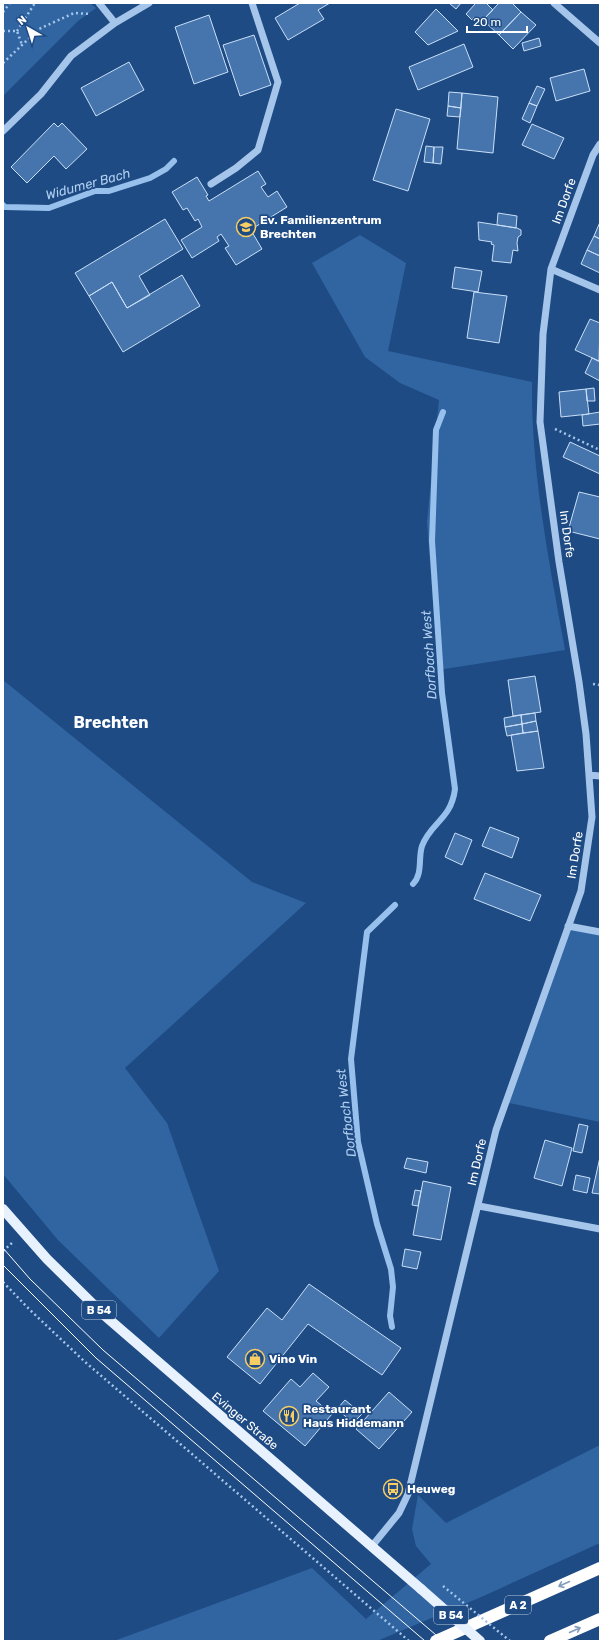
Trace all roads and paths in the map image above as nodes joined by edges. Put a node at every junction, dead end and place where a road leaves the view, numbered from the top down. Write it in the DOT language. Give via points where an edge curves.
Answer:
graph roads {
  1 [pos="10,3"];
  2 [pos="35,3"];
  3 [pos="99,3"];
  4 [pos="149,3"];
  5 [pos="252,3"];
  6 [pos="554,3"];
  7 [pos="3,12"];
  8 [pos="107,13"];
  9 [pos="115,23"];
  10 [pos="3,31"];
  11 [pos="17,31"];
  12 [pos="600,43"];
  13 [pos="22,45"];
  14 [pos="3,63"];
  15 [pos="3,131"];
  16 [pos="600,144"];
  17 [pos="211,184"];
  18 [pos="551,269"];
  19 [pos="600,290"];
  20 [pos="540,422"];
  21 [pos="600,450"];
  22 [pos="589,775"];
  23 [pos="600,776"];
  24 [pos="568,926"];
  25 [pos="600,932"];
  26 [pos="478,1206"];
  27 [pos="3,1209"];
  28 [pos="600,1229"];
  29 [pos="3,1282"];
  30 [pos="372,1546"];
  31 [pos="600,1568"];
  32 [pos="438,1582"];
  33 [pos="600,1619"];
  34 [pos="409,1641"];
  35 [pos="436,1641"];
  36 [pos="480,1641"];
  37 [pos="510,1641"];
  38 [pos="550,1641"];
  1 -- 7 [label="path"];
  2 -- 11 [label="path"];
  3 -- 8 [label="street"];
  4 -- 9 [label="street"];
  5 -- 17 [label="street" via="278,82 258,150"];
  6 -- 12 [label="street"];
  8 -- 9 [label="street"];
  8 -- 13 [label="path" via="74,13 39,29"];
  9 -- 15 [label="street" via="72,56 41,94"];
  10 -- 11 [label="path"];
  11 -- 13 [label="path"];
  13 -- 14 [label="path"];
  16 -- 18 [label="street, Im Dorfe" via="593,155"];
  18 -- 19 [label="street"];
  18 -- 20 [label="street, Im Dorfe" via="543,334"];
  20 -- 21 [label="path"];
  20 -- 22 [label="street, Im Dorfe" via="559,562 575,649"];
  22 -- 23 [label="street"];
  22 -- 24 [label="street, Im Dorfe" via="592,817 581,891"];
  24 -- 25 [label="street"];
  24 -- 26 [label="street, Im Dorfe" via="496,1130"];
  26 -- 28 [label="street"];
  26 -- 30 [label="street, Im Dorfe" via="408,1494 399,1513"];
  27 -- 30 [label="main road, Evinger Straße / B 54" via="47,1259 104,1316"];
  29 -- 34 [label="path" via="84,1361"];
  30 -- 36 [label="main road, Evinger Straße / B 54, bridge"];
  31 -- 35 [label="highway, A 2, one-way"];
  32 -- 37 [label="path, bridge"];
  38 -- 33 [label="highway, one-way"];
}
